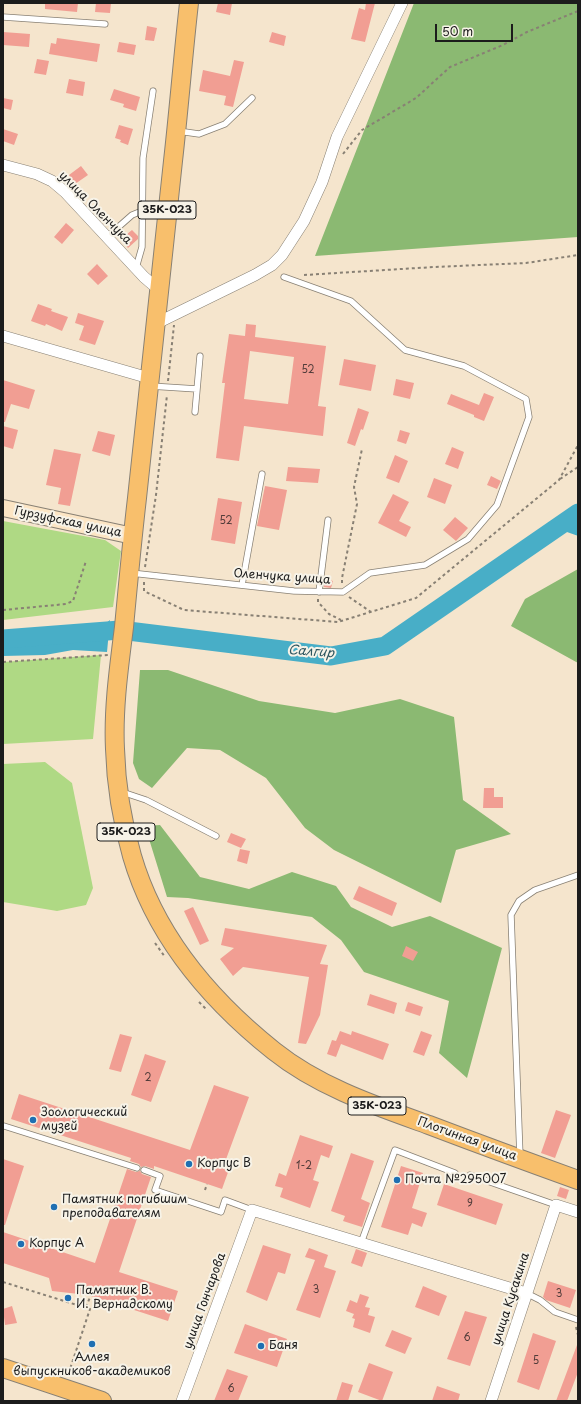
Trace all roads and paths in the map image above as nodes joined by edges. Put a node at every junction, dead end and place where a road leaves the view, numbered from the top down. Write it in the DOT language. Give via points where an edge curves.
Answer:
graph roads {
  1 [pos="189,3"];
  2 [pos="402,3"];
  3 [pos="578,11"];
  4 [pos="3,17"];
  5 [pos="105,24"];
  6 [pos="153,91"];
  7 [pos="252,98"];
  8 [pos="175,130"];
  9 [pos="340,159"];
  10 [pos="3,165"];
  11 [pos="142,211"];
  12 [pos="107,237"];
  13 [pos="578,255"];
  14 [pos="136,268"];
  15 [pos="284,277"];
  16 [pos="158,289"];
  17 [pos="174,313"];
  18 [pos="155,324"];
  19 [pos="3,336"];
  20 [pos="200,356"];
  21 [pos="149,382"];
  22 [pos="168,387"];
  23 [pos="197,390"];
  24 [pos="195,412"];
  25 [pos="362,449"];
  26 [pos="578,467"];
  27 [pos="262,474"];
  28 [pos="559,480"];
  29 [pos="3,508"];
  30 [pos="328,520"];
  31 [pos="133,536"];
  32 [pos="86,561"];
  33 [pos="137,574"];
  34 [pos="242,585"];
  35 [pos="319,592"];
  36 [pos="342,592"];
  37 [pos="3,610"];
  38 [pos="371,612"];
  39 [pos="342,621"];
  40 [pos="114,659"];
  41 [pos="3,662"];
  42 [pos="118,791"];
  43 [pos="216,836"];
  44 [pos="578,875"];
  45 [pos="152,937"];
  46 [pos="168,962"];
  47 [pos="200,991"];
  48 [pos="208,1010"];
  49 [pos="4,1126"];
  50 [pos="520,1159"];
  51 [pos="137,1168"];
  52 [pos="144,1170"];
  53 [pos="455,1173"];
  54 [pos="470,1174"];
  55 [pos="578,1180"];
  56 [pos="207,1184"];
  57 [pos="205,1190"];
  58 [pos="556,1205"];
  59 [pos="252,1210"];
  60 [pos="578,1212"];
  61 [pos="361,1243"];
  62 [pos="3,1282"];
  63 [pos="526,1293"];
  64 [pos="91,1295"];
  65 [pos="86,1308"];
  66 [pos="578,1320"];
  67 [pos="3,1368"];
  68 [pos="68,1376"];
  69 [pos="102,1401"];
  70 [pos="182,1401"];
  71 [pos="492,1401"];
  1 -- 8 [label="main road, 35К-023"];
  2 -- 17 [label="street" via="337,137 322,182 304,221 282,255 272,265 255,275"];
  3 -- 9 [label="path" via="450,67 416,98 362,130"];
  4 -- 5 [label="lane"];
  6 -- 11 [label="lane" via="143,158"];
  7 -- 8 [label="lane" via="225,124 199,134"];
  8 -- 16 [label="main road, 35К-023"];
  10 -- 12 [label="street, улица Оленчука" via="52,181"];
  11 -- 12 [label="lane" via="132,215"];
  11 -- 14 [label="lane" via="142,247"];
  12 -- 14 [label="street, улица Оленчука"];
  13 -- 15 [label="path" via="526,264"];
  14 -- 16 [label="street, улица Оленчука"];
  15 -- 36 [label="lane, Оленчука улица" via="351,301 405,350 464,366 526,400 529,417 497,505 468,539 425,565 370,573"];
  16 -- 18 [label="main road, 35К-023"];
  17 -- 18 [label="street"];
  17 -- 22 [label="path"];
  18 -- 21 [label="main road, 35К-023"];
  19 -- 21 [label="street"];
  20 -- 23 [label="lane"];
  21 -- 22 [label="lane"];
  21 -- 31 [label="main road, 35К-023"];
  22 -- 23 [label="lane"];
  22 -- 33 [label="path" via="156,495"];
  23 -- 24 [label="lane"];
  25 -- 36 [label="path" via="354,487 357,504 342,578"];
  26 -- 28 [label="path"];
  27 -- 34 [label="lane"];
  29 -- 31 [label="main road, Гурзуфская улица"];
  30 -- 35 [label="lane"];
  31 -- 33 [label="main road, 35К-023"];
  32 -- 37 [label="path" via="73,601 66,604"];
  33 -- 34 [label="lane, Оленчука улица"];
  33 -- 40 [label="main road, 35К-023"];
  34 -- 35 [label="lane, Оленчука улица"];
  35 -- 36 [label="lane, Оленчука улица"];
  35 -- 39 [label="path" via="318,602 329,614"];
  36 -- 38 [label="path"];
  40 -- 41 [label="path" via="38,659"];
  40 -- 42 [label="main road, 35К-023"];
  42 -- 43 [label="lane" via="146,800"];
  42 -- 47 [label="main road, 35К-023" via="124,826 146,894"];
  44 -- 50 [label="lane" via="535,890 519,901 511,915"];
  45 -- 46 [label="path"];
  47 -- 48 [label="path"];
  47 -- 50 [label="main road, Плотинная улица / 35К-023" via="275,1052 308,1074 384,1109"];
  49 -- 51 [label="lane"];
  50 -- 55 [label="main road, Плотинная улица / 35К-023"];
  52 -- 59 [label="lane" via="160,1176 155,1190 221,1212 226,1200"];
  53 -- 61 [label="lane" via="395,1150"];
  54 -- 58 [label="lane"];
  56 -- 57 [label="path"];
  58 -- 60 [label="street"];
  58 -- 63 [label="street, улица Кусакина"];
  59 -- 61 [label="street"];
  59 -- 70 [label="street, улица Гончарова"];
  61 -- 63 [label="street"];
  62 -- 65 [label="path"];
  63 -- 66 [label="lane" via="555,1312"];
  63 -- 71 [label="street, улица Кусакина"];
  64 -- 65 [label="path"];
  65 -- 68 [label="path" via="90,1309"];
  67 -- 69 [label="main road"];
}
